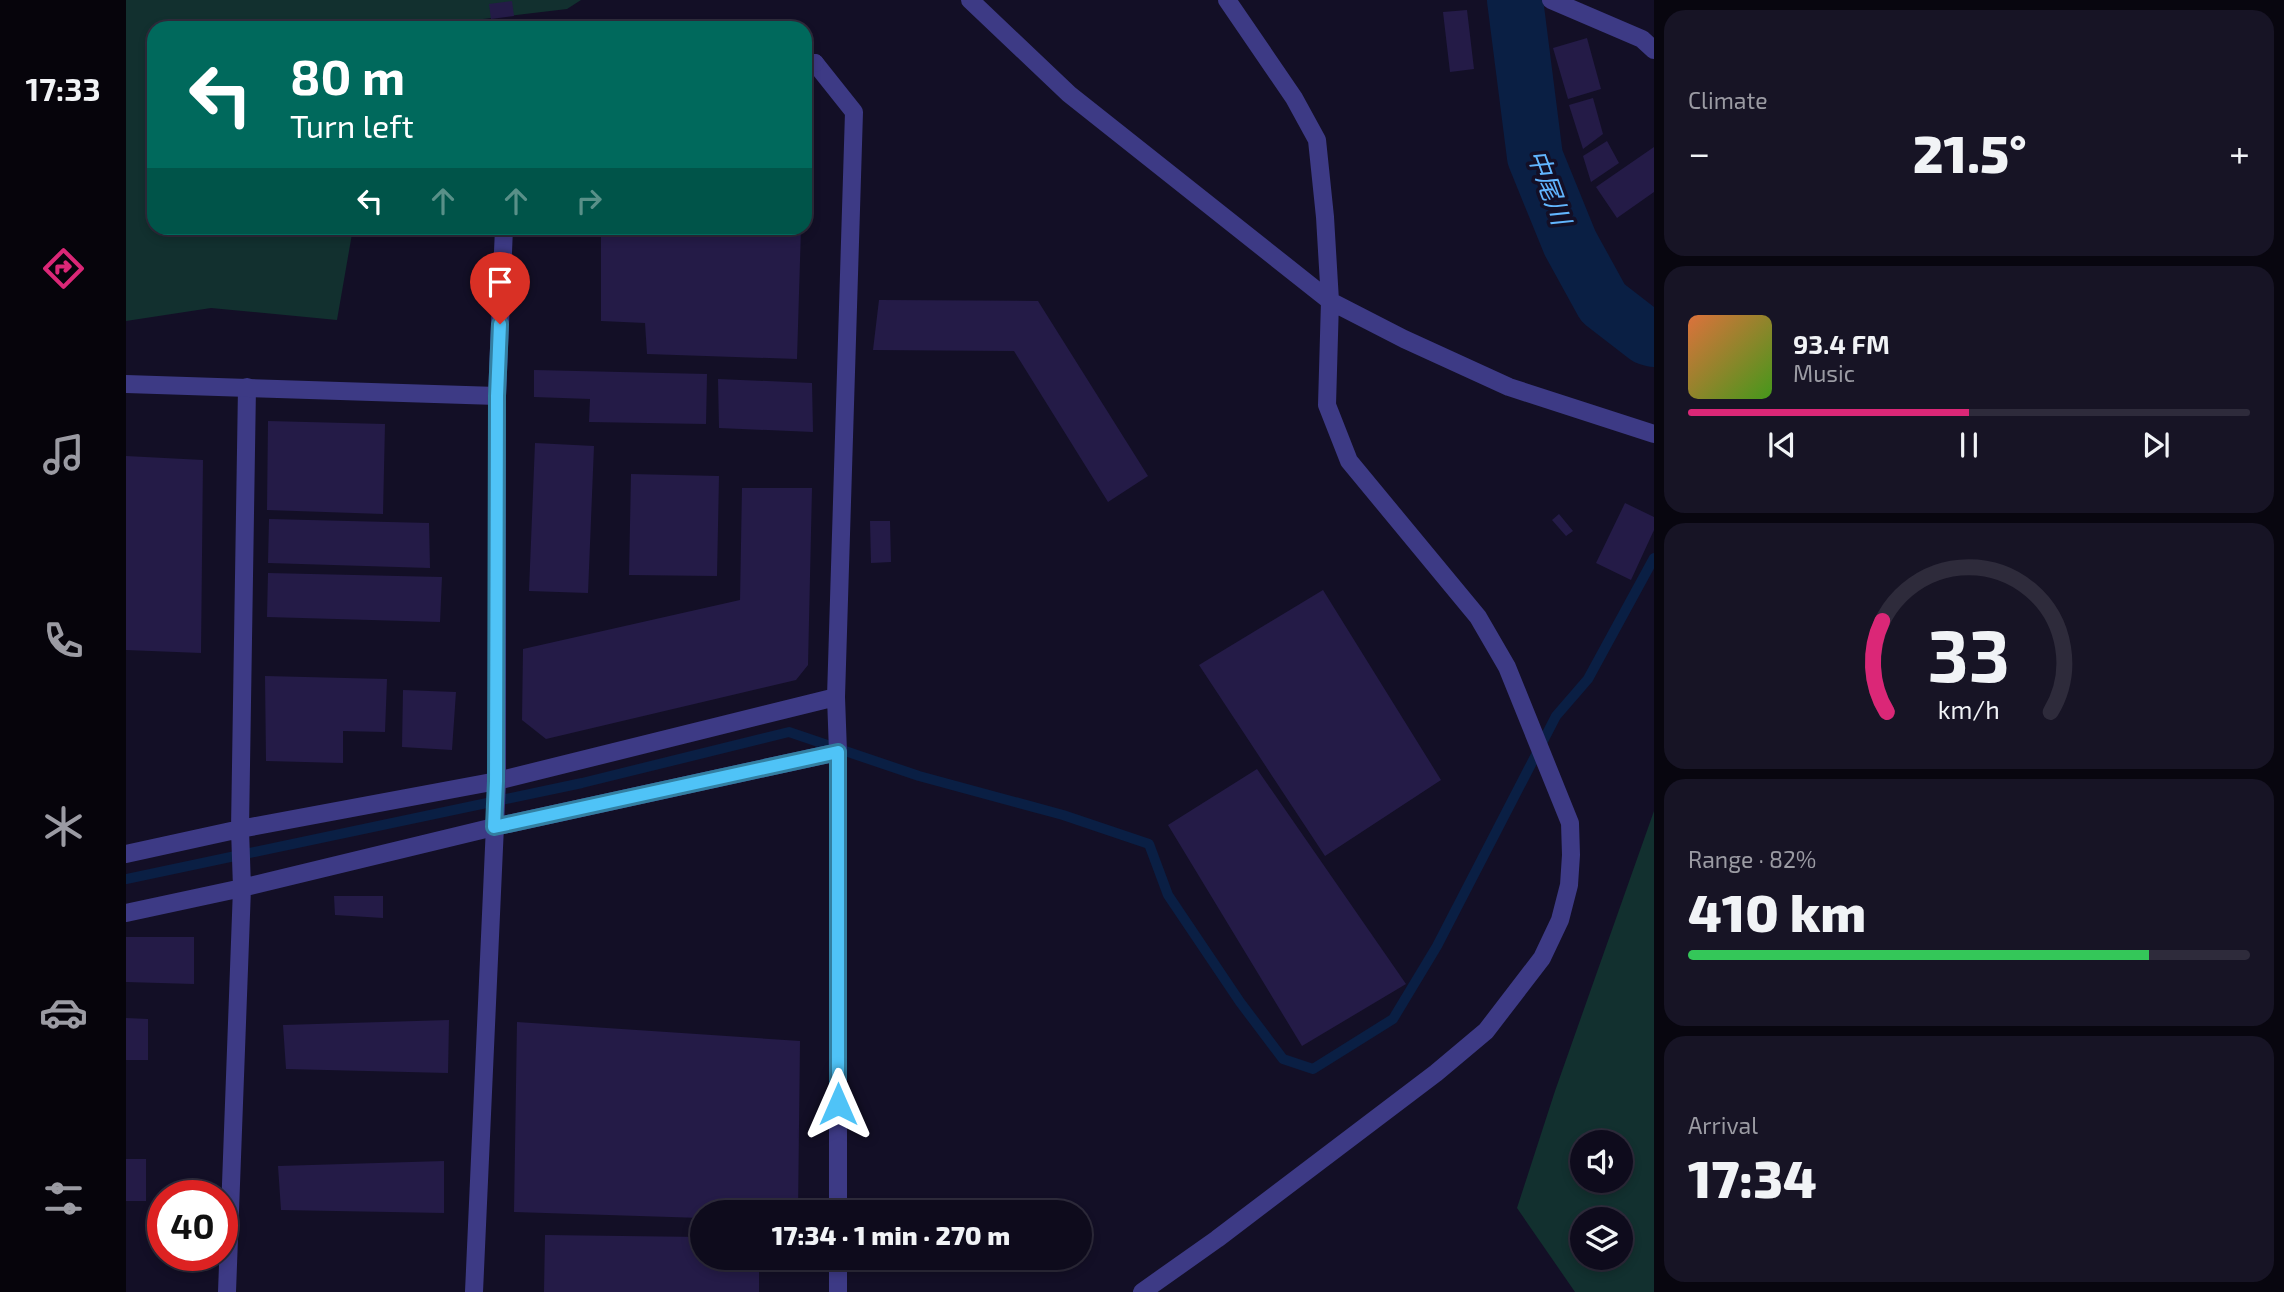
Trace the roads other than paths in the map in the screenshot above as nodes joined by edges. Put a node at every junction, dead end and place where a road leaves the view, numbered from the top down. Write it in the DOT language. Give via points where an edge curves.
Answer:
graph roads {
  1 [pos="970,0"];
  2 [pos="1227,0"];
  3 [pos="1551,0"];
  4 [pos="1654,50"];
  5 [pos="812,65"];
  6 [pos="504,235"];
  7 [pos="1330,301"];
  8 [pos="126,384"];
  9 [pos="247,387"];
  10 [pos="497,396"];
  11 [pos="1654,434"];
  12 [pos="836,697"];
  13 [pos="838,752"];
  14 [pos="496,781"];
  15 [pos="494,827"];
  16 [pos="240,829"];
  17 [pos="126,855"];
  18 [pos="243,888"];
  19 [pos="126,913"];
  20 [pos="838,1200"];
  21 [pos="838,1270"];
  22 [pos="227,1292"];
  23 [pos="474,1292"];
  24 [pos="838,1292"];
  25 [pos="1142,1292"];
  1 -- 7 [label="street" via="1069,94"];
  2 -- 7 [label="street" via="1317,140"];
  3 -- 4 [label="street" via="1642,38"];
  5 -- 12 [label="street" via="854,112"];
  6 -- 10 [label="street"];
  7 -- 11 [label="street" via="1509,387"];
  7 -- 25 [label="street" via="1327,405 1349,461 1478,617 1507,667 1570,823 1569,885 1560,920 1542,958 1486,1031"];
  8 -- 9 [label="street"];
  9 -- 10 [label="street"];
  9 -- 16 [label="street"];
  10 -- 14 [label="street"];
  12 -- 13 [label="street"];
  12 -- 14 [label="street"];
  13 -- 15 [label="street"];
  13 -- 20 [label="street"];
  14 -- 15 [label="street"];
  14 -- 16 [label="street"];
  15 -- 18 [label="street"];
  15 -- 23 [label="street"];
  16 -- 17 [label="street"];
  16 -- 18 [label="street"];
  18 -- 19 [label="street"];
  18 -- 22 [label="street"];
  21 -- 24 [label="street"];
}
